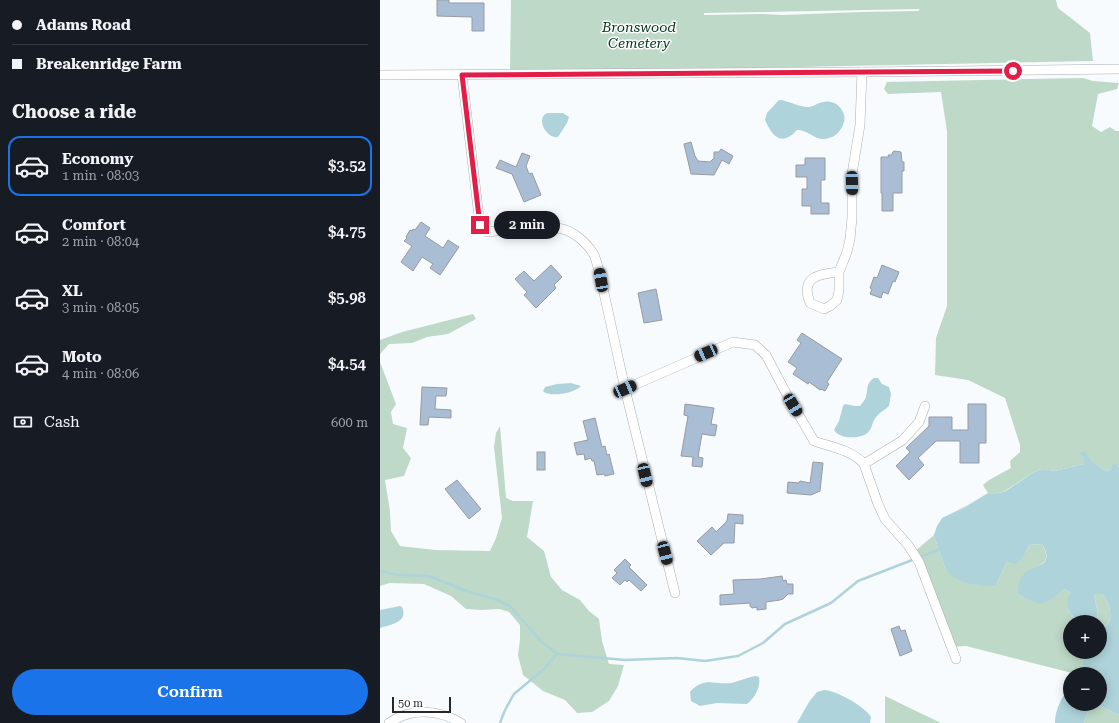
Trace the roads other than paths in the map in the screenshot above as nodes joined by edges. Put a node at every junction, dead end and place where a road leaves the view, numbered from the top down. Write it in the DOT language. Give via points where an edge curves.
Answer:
graph roads {
  1 [pos="1119,69"];
  2 [pos="862,72"];
  3 [pos="380,75"];
  4 [pos="462,75"];
  5 [pos="839,272"];
  6 [pos="625,389"];
  7 [pos="925,406"];
  8 [pos="864,464"];
  9 [pos="675,593"];
  10 [pos="956,659"];
  11 [pos="389,723"];
  12 [pos="461,723"];
  1 -- 2 [label="street"];
  2 -- 4 [label="street"];
  2 -- 5 [label="street" via="860,125 852,174 850,239"];
  3 -- 4 [label="street"];
  4 -- 6 [label="street" via="480,225 486,232 559,228 584,242 593,254 599,270"];
  5 -- 5 [label="street" via="837,300 824,309 810,303 806,294 811,281 818,275"];
  6 -- 8 [label="street" via="733,342 755,345 766,355 814,441 851,453"];
  6 -- 9 [label="street"];
  7 -- 8 [label="street" via="919,422 903,440"];
  8 -- 10 [label="street" via="885,519 917,559"];
  11 -- 12 [label="street" via="416,712 443,714"];
}
